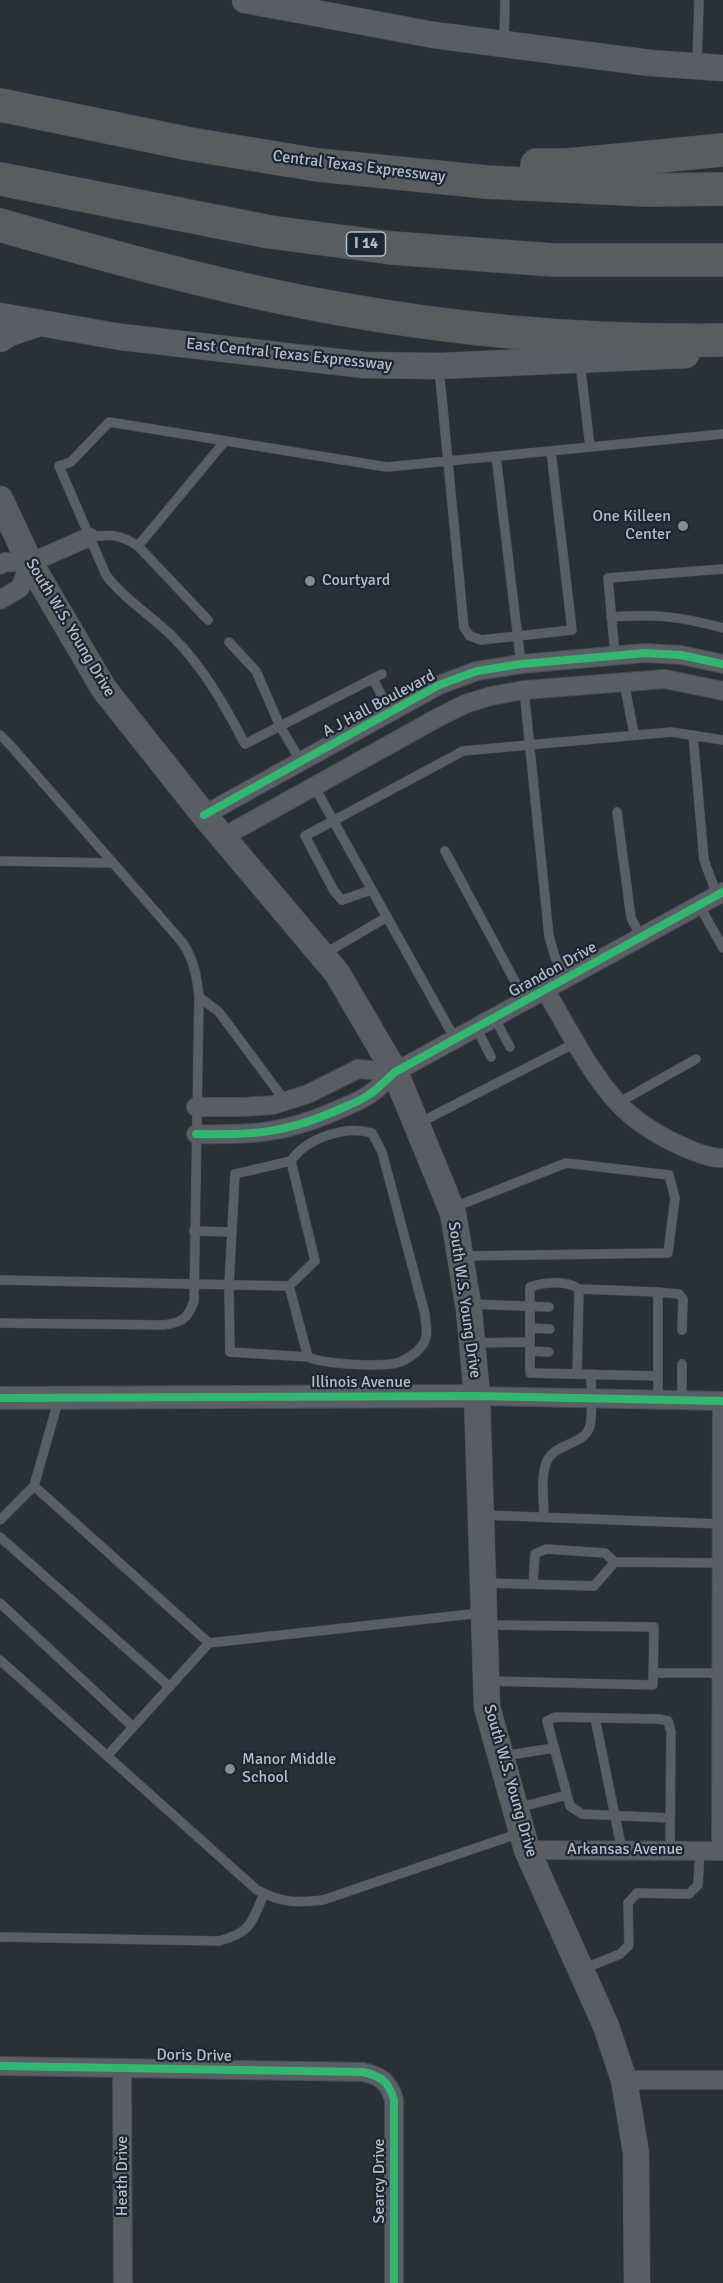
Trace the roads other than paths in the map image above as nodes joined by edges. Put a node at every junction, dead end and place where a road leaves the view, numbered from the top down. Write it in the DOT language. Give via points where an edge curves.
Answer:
graph roads {
  1 [pos="245,0"];
  2 [pos="505,0"];
  3 [pos="699,0"];
  4 [pos="504,44"];
  5 [pos="697,67"];
  6 [pos="723,68"];
  7 [pos="0,105"];
  8 [pos="723,150"];
  9 [pos="318,165"];
  10 [pos="7,181"];
  11 [pos="723,189"];
  12 [pos="5,227"];
  13 [pos="723,260"];
  14 [pos="0,298"];
  15 [pos="0,316"];
  16 [pos="38,324"];
  17 [pos="0,339"];
  18 [pos="723,340"];
  19 [pos="723,353"];
  20 [pos="580,360"];
  21 [pos="439,366"];
  22 [pos="723,434"];
  23 [pos="225,441"];
  24 [pos="590,447"];
  25 [pos="551,451"];
  26 [pos="496,456"];
  27 [pos="447,461"];
  28 [pos="0,500"];
  29 [pos="89,537"];
  30 [pos="138,546"];
  31 [pos="30,563"];
  32 [pos="0,565"];
  33 [pos="723,569"];
  34 [pos="0,600"];
  35 [pos="611,617"];
  36 [pos="208,620"];
  37 [pos="723,627"];
  38 [pos="518,636"];
  39 [pos="229,642"];
  40 [pos="615,655"];
  41 [pos="521,664"];
  42 [pos="723,664"];
  43 [pos="624,682"];
  44 [pos="524,690"];
  45 [pos="723,691"];
  46 [pos="390,712"];
  47 [pos="280,726"];
  48 [pos="0,735"];
  49 [pos="634,735"];
  50 [pos="693,735"];
  51 [pos="723,740"];
  52 [pos="531,744"];
  53 [pos="301,762"];
  54 [pos="314,786"];
  55 [pos="617,812"];
  56 [pos="204,815"];
  57 [pos="333,820"];
  58 [pos="223,837"];
  59 [pos="445,851"];
  60 [pos="0,861"];
  61 [pos="113,863"];
  62 [pos="371,890"];
  63 [pos="720,894"];
  64 [pos="699,905"];
  65 [pos="387,917"];
  66 [pos="640,937"];
  67 [pos="723,948"];
  68 [pos="322,955"];
  69 [pos="567,978"];
  70 [pos="545,990"];
  71 [pos="199,997"];
  72 [pos="525,1000"];
  73 [pos="494,1017"];
  74 [pos="476,1027"];
  75 [pos="455,1039"];
  76 [pos="577,1042"];
  77 [pos="510,1047"];
  78 [pos="491,1057"];
  79 [pos="696,1059"];
  80 [pos="395,1072"];
  81 [pos="285,1101"];
  82 [pos="618,1103"];
  83 [pos="196,1107"];
  84 [pos="416,1124"];
  85 [pos="196,1134"];
  86 [pos="723,1158"];
  87 [pos="291,1161"];
  88 [pos="451,1209"];
  89 [pos="194,1231"];
  90 [pos="232,1232"];
  91 [pos="460,1256"];
  92 [pos="0,1280"];
  93 [pos="194,1285"];
  94 [pos="229,1286"];
  95 [pos="289,1286"];
  96 [pos="579,1289"];
  97 [pos="658,1292"];
  98 [pos="468,1304"];
  99 [pos="530,1306"];
  100 [pos="549,1307"];
  101 [pos="0,1323"];
  102 [pos="530,1328"];
  103 [pos="550,1329"];
  104 [pos="682,1330"];
  105 [pos="472,1343"];
  106 [pos="530,1347"];
  107 [pos="549,1352"];
  108 [pos="308,1357"];
  109 [pos="682,1364"];
  110 [pos="577,1374"];
  111 [pos="591,1374"];
  112 [pos="658,1376"];
  113 [pos="477,1396"];
  114 [pos="0,1398"];
  115 [pos="59,1398"];
  116 [pos="591,1398"];
  117 [pos="658,1399"];
  118 [pos="682,1400"];
  119 [pos="722,1401"];
  120 [pos="34,1486"];
  121 [pos="480,1515"];
  122 [pos="544,1517"];
  123 [pos="0,1520"];
  124 [pos="722,1524"];
  125 [pos="0,1537"];
  126 [pos="615,1562"];
  127 [pos="722,1563"];
  128 [pos="483,1583"];
  129 [pos="532,1584"];
  130 [pos="0,1603"];
  131 [pos="484,1619"];
  132 [pos="722,1629"];
  133 [pos="209,1643"];
  134 [pos="0,1660"];
  135 [pos="653,1673"];
  136 [pos="722,1673"];
  137 [pos="486,1681"];
  138 [pos="170,1687"];
  139 [pos="595,1718"];
  140 [pos="134,1727"];
  141 [pos="554,1748"];
  142 [pos="107,1756"];
  143 [pos="500,1756"];
  144 [pos="567,1795"];
  145 [pos="615,1815"];
  146 [pos="670,1818"];
  147 [pos="521,1830"];
  148 [pos="622,1850"];
  149 [pos="670,1851"];
  150 [pos="700,1851"];
  151 [pos="722,1851"];
  152 [pos="264,1894"];
  153 [pos="0,1937"];
  154 [pos="580,1970"];
  155 [pos="0,2066"];
  156 [pos="122,2068"];
  157 [pos="624,2080"];
  158 [pos="723,2080"];
  159 [pos="386,2081"];
  160 [pos="123,2283"];
  161 [pos="394,2283"];
  162 [pos="637,2283"];
  1 -- 4 [label="main road"];
  2 -- 4 [label="lane"];
  3 -- 5 [label="lane"];
  4 -- 5 [label="main road"];
  5 -- 6 [label="main road"];
  7 -- 9 [label="highway, Central Texas Expressway" via="190,144"];
  8 -- 9 [label="highway" via="568,165"];
  9 -- 11 [label="highway, Central Texas Expressway" via="497,182 647,190"];
  10 -- 13 [label="highway, I 14" via="270,232 392,248 553,260"];
  12 -- 18 [label="highway" via="175,273 330,307 583,338"];
  14 -- 16 [label="main road"];
  15 -- 16 [label="main road, East Central Texas Expressway"];
  16 -- 17 [label="main road"];
  16 -- 21 [label="main road, East Central Texas Expressway" via="364,365"];
  19 -- 20 [label="main road, East Central Texas Expressway"];
  20 -- 21 [label="main road, East Central Texas Expressway"];
  20 -- 24 [label="lane"];
  21 -- 27 [label="lane"];
  22 -- 24 [label="lane"];
  23 -- 27 [label="lane" via="387,467"];
  23 -- 29 [label="lane" via="109,422 71,462 59,466"];
  23 -- 30 [label="lane"];
  24 -- 25 [label="lane"];
  25 -- 26 [label="lane"];
  25 -- 38 [label="lane" via="572,630"];
  26 -- 27 [label="lane"];
  26 -- 38 [label="lane"];
  27 -- 38 [label="lane" via="464,627 470,636 481,640"];
  28 -- 31 [label="main road, South W.S. Young Drive"];
  29 -- 30 [label="lane" via="111,534"];
  29 -- 31 [label="street"];
  29 -- 47 [label="lane" via="114,586 175,639 204,672 245,744"];
  30 -- 36 [label="lane"];
  31 -- 32 [label="street"];
  31 -- 34 [label="street" via="20,588"];
  31 -- 56 [label="main road, South W.S. Young Drive" via="104,689"];
  33 -- 35 [label="lane" via="608,578"];
  35 -- 37 [label="lane" via="680,616"];
  35 -- 40 [label="lane"];
  38 -- 41 [label="lane"];
  39 -- 47 [label="lane" via="256,671"];
  40 -- 41 [label="street, A J Hall Boulevard"];
  40 -- 42 [label="street, A J Hall Boulevard" via="681,655"];
  40 -- 43 [label="street"];
  41 -- 44 [label="street"];
  41 -- 46 [label="street, A J Hall Boulevard" via="439,685"];
  43 -- 44 [label="street"];
  43 -- 45 [label="street" via="665,679"];
  43 -- 49 [label="lane"];
  44 -- 52 [label="lane"];
  44 -- 54 [label="street" via="465,704"];
  46 -- 47 [label="lane" via="377,677"];
  46 -- 53 [label="street, A J Hall Boulevard"];
  47 -- 53 [label="lane"];
  48 -- 61 [label="lane"];
  49 -- 50 [label="lane"];
  49 -- 52 [label="lane"];
  50 -- 51 [label="lane"];
  50 -- 63 [label="lane" via="704,860"];
  52 -- 57 [label="lane" via="463,751"];
  52 -- 69 [label="lane" via="549,936"];
  53 -- 54 [label="street"];
  53 -- 56 [label="street, A J Hall Boulevard"];
  54 -- 57 [label="lane"];
  54 -- 58 [label="street"];
  55 -- 66 [label="lane" via="632,918"];
  56 -- 58 [label="main road, South W.S. Young Drive"];
  57 -- 62 [label="lane"];
  57 -- 62 [label="lane" via="305,836 334,891 342,900"];
  58 -- 68 [label="main road, South W.S. Young Drive"];
  59 -- 72 [label="lane"];
  60 -- 61 [label="lane"];
  61 -- 71 [label="lane" via="190,952"];
  62 -- 65 [label="lane"];
  63 -- 64 [label="street, Grandon Drive"];
  64 -- 66 [label="street, Grandon Drive"];
  64 -- 67 [label="lane"];
  65 -- 68 [label="lane"];
  65 -- 75 [label="lane"];
  66 -- 69 [label="street, Grandon Drive"];
  68 -- 80 [label="main road, South W.S. Young Drive" via="337,973"];
  69 -- 70 [label="street, Grandon Drive"];
  70 -- 72 [label="street, Grandon Drive"];
  70 -- 76 [label="street"];
  71 -- 81 [label="lane" via="219,1012"];
  71 -- 83 [label="lane"];
  72 -- 73 [label="street, Grandon Drive"];
  73 -- 74 [label="street, Grandon Drive"];
  73 -- 77 [label="lane"];
  74 -- 75 [label="street, Grandon Drive"];
  74 -- 78 [label="lane"];
  75 -- 80 [label="street, Grandon Drive"];
  76 -- 82 [label="street"];
  76 -- 84 [label="lane" via="501,1076"];
  79 -- 82 [label="lane"];
  80 -- 81 [label="street" via="358,1070"];
  80 -- 84 [label="main road, South W.S. Young Drive"];
  80 -- 85 [label="street, Grandon Drive" via="368,1096 305,1124 275,1132"];
  81 -- 83 [label="street" via="244,1107"];
  82 -- 86 [label="street" via="663,1137 688,1150"];
  83 -- 85 [label="lane"];
  84 -- 88 [label="main road, South W.S. Young Drive"];
  85 -- 89 [label="lane"];
  87 -- 90 [label="lane" via="235,1174"];
  87 -- 95 [label="lane" via="315,1261"];
  87 -- 108 [label="lane" via="310,1142 354,1129 372,1133 382,1152 425,1314 426,1338 417,1352 398,1362 319,1362"];
  88 -- 91 [label="main road, South W.S. Young Drive"];
  88 -- 91 [label="lane" via="566,1163 669,1175 675,1198 668,1253"];
  89 -- 90 [label="lane"];
  89 -- 93 [label="lane"];
  90 -- 94 [label="lane"];
  91 -- 98 [label="main road, South W.S. Young Drive"];
  92 -- 93 [label="lane"];
  93 -- 94 [label="lane"];
  93 -- 101 [label="lane" via="190,1311 178,1323"];
  94 -- 95 [label="lane"];
  94 -- 108 [label="lane" via="230,1352"];
  95 -- 108 [label="lane"];
  96 -- 97 [label="lane"];
  96 -- 99 [label="lane" via="573,1285 530,1287"];
  96 -- 110 [label="lane" via="574,1309"];
  97 -- 104 [label="lane" via="679,1293 683,1299"];
  97 -- 112 [label="lane"];
  98 -- 99 [label="lane"];
  98 -- 105 [label="main road, South W.S. Young Drive"];
  99 -- 100 [label="lane"];
  99 -- 102 [label="lane"];
  102 -- 103 [label="lane"];
  102 -- 106 [label="lane"];
  105 -- 106 [label="lane"];
  105 -- 113 [label="main road, South W.S. Young Drive"];
  106 -- 107 [label="lane"];
  106 -- 110 [label="lane" via="530,1373"];
  109 -- 118 [label="lane"];
  110 -- 111 [label="lane"];
  111 -- 112 [label="lane"];
  111 -- 116 [label="lane"];
  112 -- 117 [label="lane"];
  113 -- 115 [label="street, Illinois Avenue"];
  113 -- 116 [label="street, Illinois Avenue"];
  113 -- 121 [label="main road, South W.S. Young Drive"];
  114 -- 115 [label="street, Illinois Avenue"];
  115 -- 120 [label="lane"];
  116 -- 117 [label="street, Illinois Avenue"];
  116 -- 122 [label="lane" via="590,1426 585,1435 557,1450 548,1460"];
  117 -- 118 [label="street, Illinois Avenue"];
  118 -- 119 [label="street, Illinois Avenue"];
  119 -- 124 [label="street"];
  120 -- 123 [label="lane"];
  120 -- 133 [label="lane"];
  121 -- 122 [label="lane"];
  121 -- 128 [label="main road, South W.S. Young Drive"];
  122 -- 124 [label="lane"];
  124 -- 127 [label="street"];
  125 -- 138 [label="lane"];
  126 -- 127 [label="lane"];
  126 -- 129 [label="lane" via="594,1586"];
  126 -- 129 [label="lane" via="605,1552 546,1550 535,1554"];
  127 -- 132 [label="street"];
  128 -- 129 [label="lane"];
  128 -- 131 [label="main road, South W.S. Young Drive"];
  130 -- 140 [label="lane"];
  131 -- 133 [label="lane"];
  131 -- 135 [label="lane" via="654,1627"];
  131 -- 137 [label="main road, South W.S. Young Drive"];
  132 -- 136 [label="street"];
  133 -- 138 [label="lane"];
  134 -- 142 [label="lane"];
  135 -- 136 [label="lane"];
  135 -- 137 [label="lane" via="653,1685"];
  136 -- 151 [label="street"];
  137 -- 143 [label="main road, South W.S. Young Drive" via="487,1707"];
  138 -- 140 [label="lane"];
  139 -- 141 [label="lane" via="555,1717 547,1721"];
  139 -- 145 [label="lane"];
  139 -- 146 [label="lane" via="668,1721"];
  140 -- 142 [label="lane"];
  141 -- 143 [label="lane"];
  141 -- 144 [label="lane"];
  142 -- 152 [label="lane"];
  143 -- 147 [label="main road, South W.S. Young Drive"];
  144 -- 145 [label="lane" via="570,1806 582,1814"];
  144 -- 147 [label="lane"];
  145 -- 146 [label="lane"];
  145 -- 148 [label="lane"];
  146 -- 149 [label="lane"];
  147 -- 148 [label="street, Arkansas Avenue"];
  147 -- 152 [label="lane" via="323,1900 299,1903"];
  147 -- 154 [label="main road, South W.S. Young Drive"];
  148 -- 149 [label="street, Arkansas Avenue"];
  149 -- 150 [label="street, Arkansas Avenue"];
  150 -- 151 [label="street, Arkansas Avenue"];
  150 -- 154 [label="lane" via="698,1885 689,1894 637,1893 628,1903 629,1945 620,1954"];
  152 -- 153 [label="lane" via="247,1930 219,1941"];
  154 -- 157 [label="main road, South W.S. Young Drive" via="606,2026"];
  155 -- 156 [label="street, Doris Drive"];
  156 -- 159 [label="street, Doris Drive" via="363,2073"];
  156 -- 160 [label="street, Heath Drive"];
  157 -- 158 [label="street"];
  157 -- 162 [label="main road, South W.S. Young Drive" via="636,2153"];
  159 -- 161 [label="street, Searcy Drive" via="394,2100"];
}
